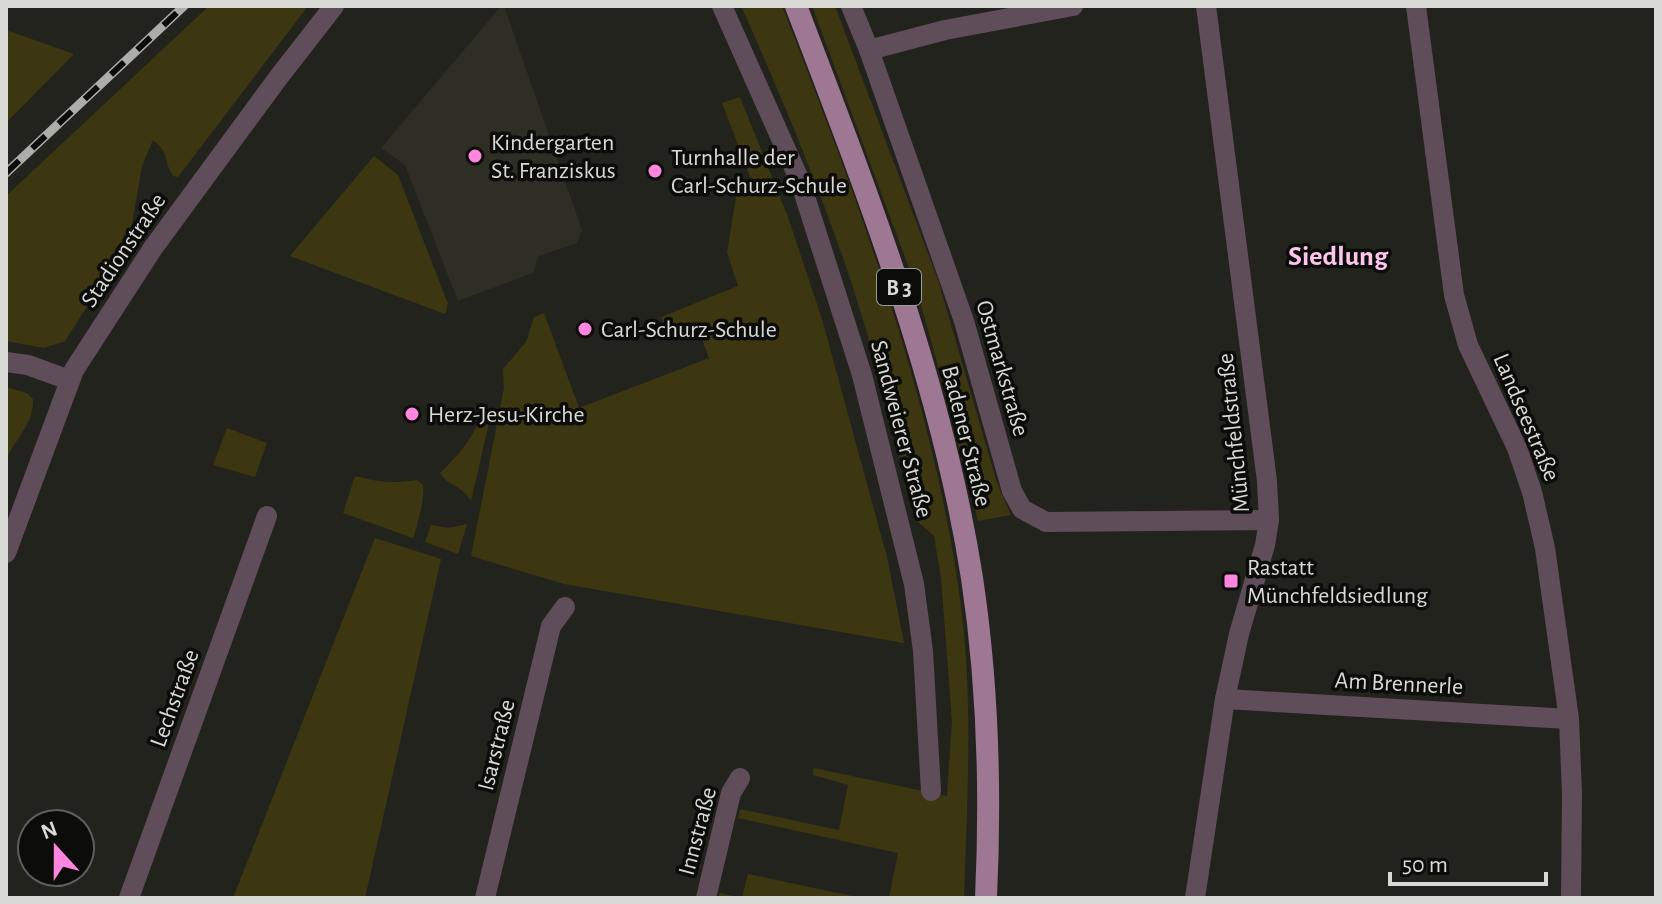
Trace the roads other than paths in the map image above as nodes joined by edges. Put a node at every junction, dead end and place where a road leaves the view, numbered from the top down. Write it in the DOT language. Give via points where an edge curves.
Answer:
graph roads {
  1 [pos="334,6"];
  2 [pos="722,6"];
  3 [pos="796,6"];
  4 [pos="851,6"];
  5 [pos="1073,6"];
  6 [pos="1206,6"];
  7 [pos="1416,6"];
  8 [pos="869,50"];
  9 [pos="6,362"];
  10 [pos="69,380"];
  11 [pos="267,516"];
  12 [pos="1269,520"];
  13 [pos="6,553"];
  14 [pos="565,607"];
  15 [pos="1225,699"];
  16 [pos="1569,719"];
  17 [pos="740,778"];
  18 [pos="931,791"];
  19 [pos="129,898"];
  20 [pos="485,898"];
  21 [pos="706,898"];
  22 [pos="986,898"];
  23 [pos="1195,898"];
  24 [pos="1571,898"];
  1 -- 10 [label="street, Stadionstraße" via="153,248"];
  2 -- 18 [label="street, Sandweierer Straße" via="800,181 862,375 914,584"];
  3 -- 22 [label="main road, Badener Straße / B 3" via="890,259 956,494 982,660 989,805"];
  4 -- 8 [label="street, Ostmarkstraße"];
  5 -- 8 [label="street"];
  6 -- 12 [label="street, Münchfeldstraße"];
  7 -- 16 [label="street, Landseestraße" via="1454,295 1468,345 1532,492"];
  8 -- 12 [label="street, Ostmarkstraße" via="964,321 1012,491 1022,509 1046,522"];
  9 -- 10 [label="street"];
  10 -- 13 [label="street, Stadionstraße"];
  11 -- 19 [label="street, Lechstraße"];
  12 -- 15 [label="street, Münchfeldstraße"];
  14 -- 20 [label="street, Isarstraße" via="551,626"];
  15 -- 16 [label="street, Am Brennerle"];
  15 -- 23 [label="street, Münchfeldstraße"];
  16 -- 24 [label="street, Landseestraße"];
  17 -- 21 [label="street, Innstraße" via="731,793"];
}
